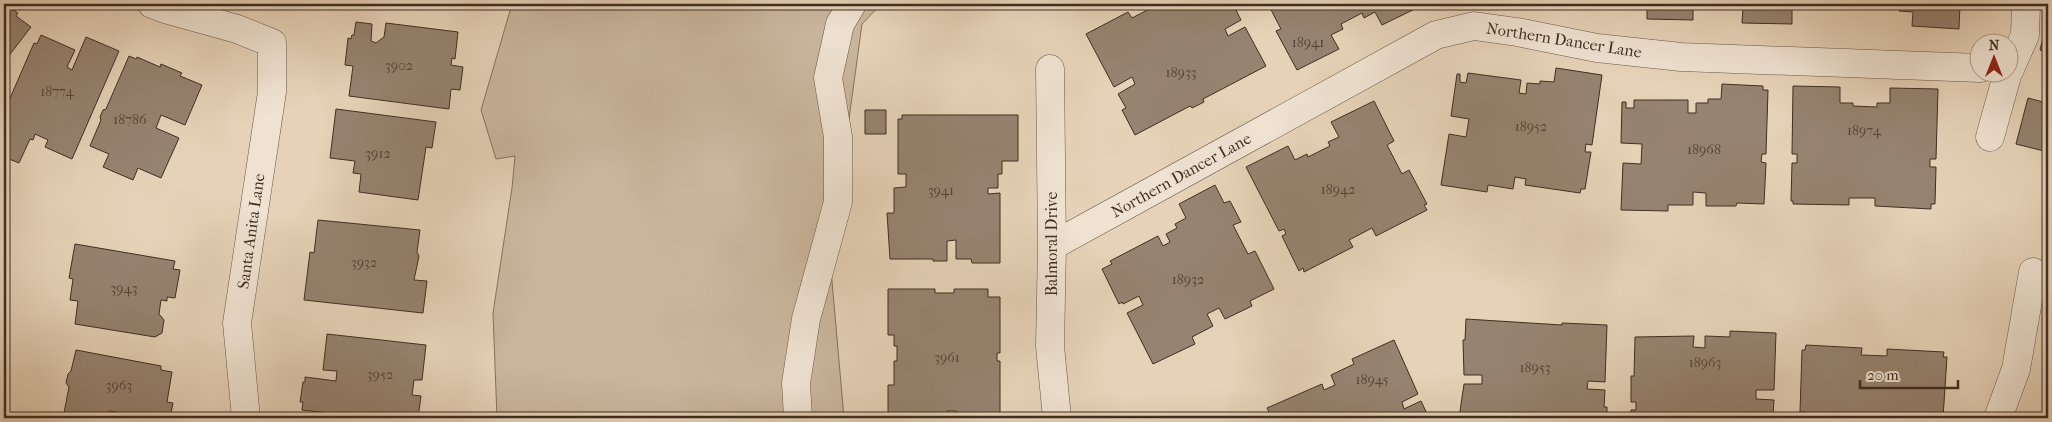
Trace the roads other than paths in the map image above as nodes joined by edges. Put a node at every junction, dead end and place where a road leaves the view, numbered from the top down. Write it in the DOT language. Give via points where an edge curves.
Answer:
graph roads {
  1 [pos="152,4"];
  2 [pos="852,4"];
  3 [pos="2026,4"];
  4 [pos="2020,46"];
  5 [pos="1970,68"];
  6 [pos="1050,69"];
  7 [pos="2005,82"];
  8 [pos="1990,137"];
  9 [pos="1052,246"];
  10 [pos="2033,272"];
  11 [pos="246,418"];
  12 [pos="798,418"];
  13 [pos="1057,418"];
  14 [pos="1998,418"];
  1 -- 11 [label="street, Santa Anita Lane" via="238,29 272,43 272,92 238,323"];
  2 -- 12 [label="street" via="840,24 828,78 838,136 838,202 806,319 796,383"];
  3 -- 4 [label="street" via="2025,35"];
  5 -- 9 [label="street, Northern Dancer Lane" via="1681,57 1598,48 1474,26 1436,35"];
  6 -- 9 [label="street, Balmoral Drive"];
  7 -- 8 [label="street"];
  9 -- 13 [label="street, Balmoral Drive" via="1050,346"];
  10 -- 14 [label="street" via="2016,369"];
}
